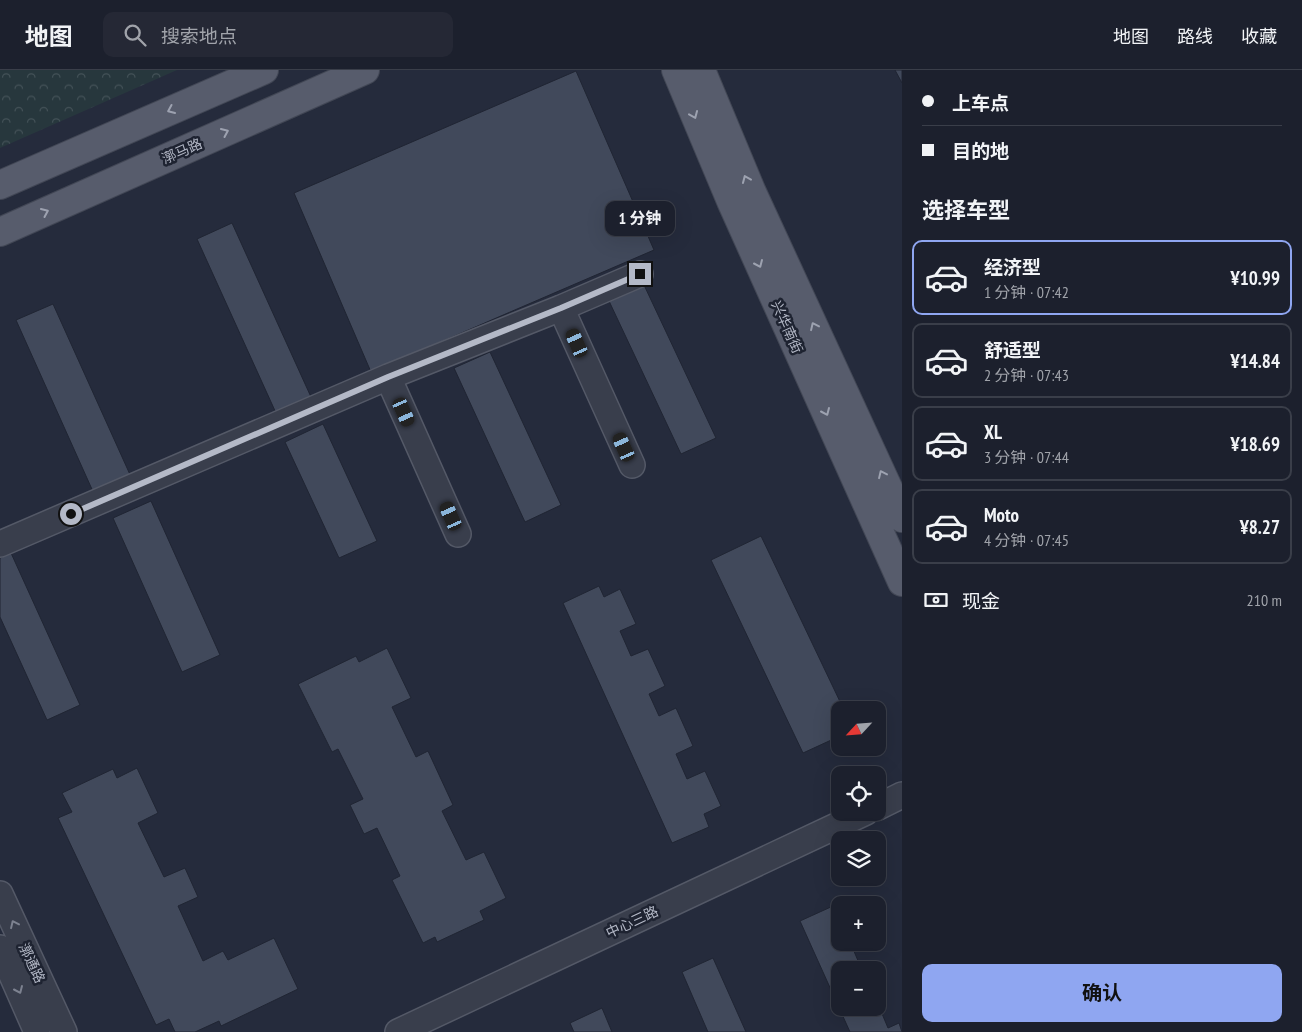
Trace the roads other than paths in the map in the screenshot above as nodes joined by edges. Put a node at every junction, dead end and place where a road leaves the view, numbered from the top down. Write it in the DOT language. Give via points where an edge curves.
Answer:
graph roads {
  1 [pos="264,70"];
  2 [pos="365,70"];
  3 [pos="676,70"];
  4 [pos="701,70"];
  5 [pos="0,185"];
  6 [pos="0,232"];
  7 [pos="640,274"];
  8 [pos="561,308"];
  9 [pos="388,377"];
  10 [pos="632,465"];
  11 [pos="902,518"];
  12 [pos="458,534"];
  13 [pos="0,544"];
  14 [pos="902,582"];
  15 [pos="902,796"];
  16 [pos="886,803"];
  17 [pos="847,821"];
  18 [pos="0,894"];
  19 [pos="0,948"];
  20 [pos="37,1032"];
  21 [pos="64,1032"];
  22 [pos="398,1032"];
  1 -- 5 [label="main road, one-way"];
  6 -- 2 [label="main road, 漷马路, one-way"];
  3 -- 14 [label="main road, 兴华南街, one-way" via="731,201"];
  11 -- 4 [label="main road, 兴华南街, one-way" via="751,190"];
  7 -- 8 [label="street"];
  8 -- 9 [label="street"];
  8 -- 10 [label="street"];
  9 -- 12 [label="street"];
  9 -- 13 [label="street"];
  15 -- 16 [label="street"];
  17 -- 22 [label="street, 中心三路"];
  21 -- 18 [label="street, 漷通路, one-way"];
  19 -- 20 [label="street, 漷通路, one-way"];
}
